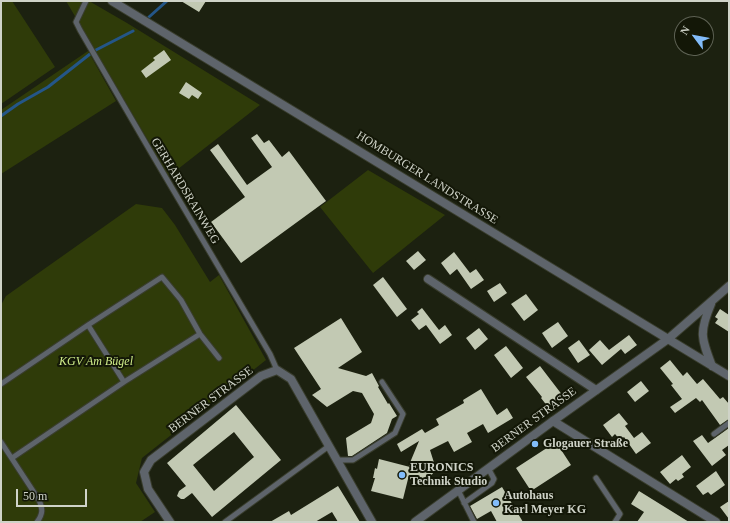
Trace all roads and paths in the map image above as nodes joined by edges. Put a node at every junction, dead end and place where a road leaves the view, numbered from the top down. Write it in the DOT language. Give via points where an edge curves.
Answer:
graph roads {
  1 [pos="86,1"];
  2 [pos="112,1"];
  3 [pos="428,279"];
  4 [pos="729,286"];
  5 [pos="712,300"];
  6 [pos="88,325"];
  7 [pos="200,334"];
  8 [pos="668,339"];
  9 [pos="219,358"];
  10 [pos="712,366"];
  11 [pos="277,370"];
  12 [pos="729,376"];
  13 [pos="124,382"];
  14 [pos="382,382"];
  15 [pos="1,384"];
  16 [pos="596,390"];
  17 [pos="553,421"];
  18 [pos="729,423"];
  19 [pos="714,434"];
  20 [pos="1,442"];
  21 [pos="329,446"];
  22 [pos="12,458"];
  23 [pos="338,460"];
  24 [pos="488,468"];
  25 [pos="596,478"];
  26 [pos="458,490"];
  27 [pos="464,503"];
  28 [pos="37,522"];
  29 [pos="170,522"];
  30 [pos="225,522"];
  31 [pos="372,522"];
  32 [pos="415,522"];
  33 [pos="474,522"];
  34 [pos="615,522"];
  35 [pos="716,522"];
  1 -- 11 [label="lane, GERHARDSRAINWEG" via="76,22"];
  2 -- 8 [label="street, HOMBURGER LANDSTRASSE"];
  3 -- 16 [label="street"];
  4 -- 5 [label="street, BERNER STRASSE"];
  5 -- 8 [label="street, BERNER STRASSE"];
  5 -- 10 [label="street" via="704,320 702,339"];
  6 -- 7 [label="lane" via="162,278 180,300"];
  6 -- 13 [label="lane"];
  6 -- 15 [label="lane"];
  7 -- 9 [label="lane"];
  7 -- 13 [label="lane"];
  8 -- 10 [label="street, HOMBURGER LANDSTRASSE"];
  8 -- 16 [label="street, BERNER STRASSE"];
  10 -- 12 [label="street, HOMBURGER LANDSTRASSE"];
  11 -- 21 [label="street" via="291,379"];
  11 -- 29 [label="street, BERNER STRASSE" via="261,376 151,460 144,472 148,489"];
  13 -- 22 [label="lane"];
  14 -- 23 [label="lane" via="403,414 395,434 353,460"];
  16 -- 17 [label="street, BERNER STRASSE"];
  17 -- 24 [label="street, BERNER STRASSE"];
  17 -- 35 [label="street"];
  18 -- 19 [label="lane"];
  20 -- 22 [label="lane"];
  21 -- 23 [label="street"];
  21 -- 30 [label="lane"];
  22 -- 28 [label="lane" via="39,500 42,516"];
  23 -- 31 [label="street"];
  24 -- 26 [label="street, BERNER STRASSE"];
  24 -- 27 [label="lane" via="494,479 492,483"];
  25 -- 34 [label="lane" via="620,514"];
  26 -- 27 [label="lane"];
  26 -- 32 [label="street, BERNER STRASSE"];
  27 -- 33 [label="lane"];
}
